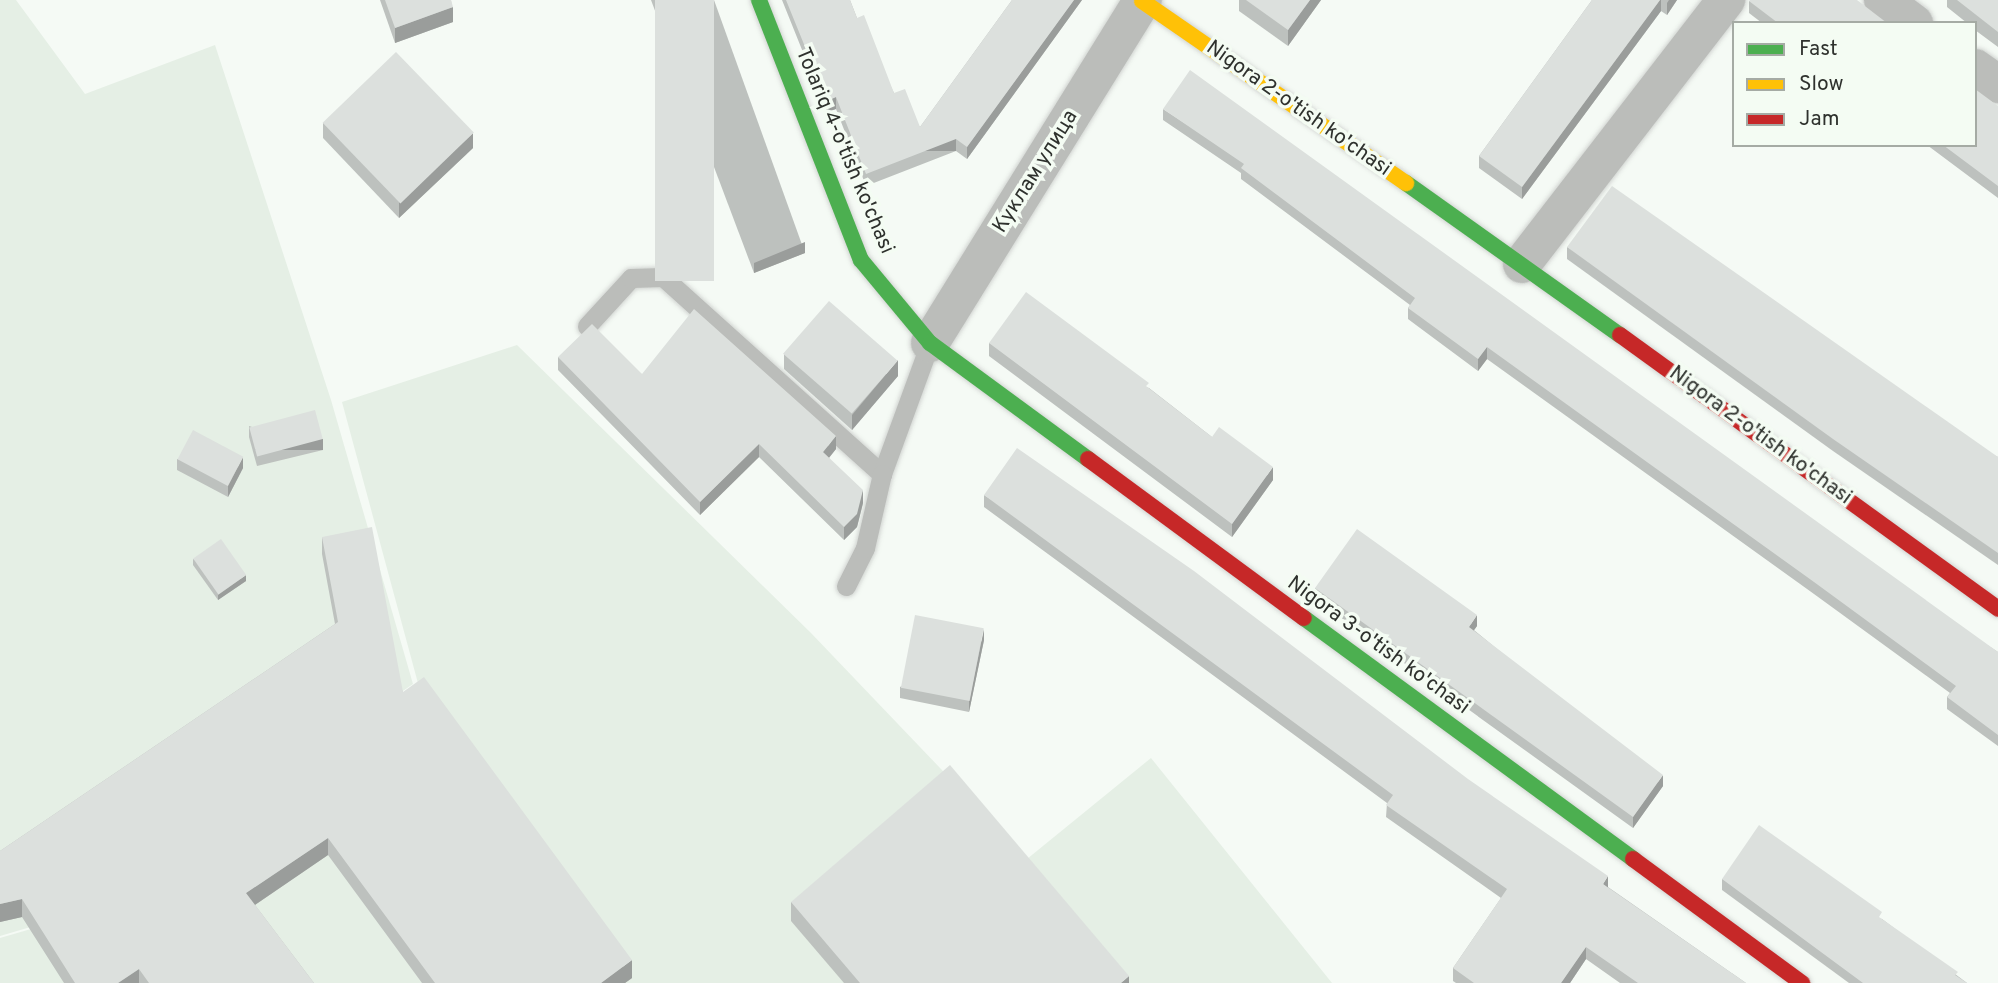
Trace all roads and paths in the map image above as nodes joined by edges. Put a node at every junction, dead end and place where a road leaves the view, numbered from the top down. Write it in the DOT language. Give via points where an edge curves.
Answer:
graph roads {
  1 [pos="759,0"];
  2 [pos="1726,0"];
  3 [pos="1883,0"];
  4 [pos="1143,1"];
  5 [pos="1911,21"];
  6 [pos="1977,69"];
  7 [pos="1998,85"];
  8 [pos="1522,264"];
  9 [pos="587,326"];
  10 [pos="930,343"];
  11 [pos="882,474"];
  12 [pos="846,586"];
  13 [pos="1998,609"];
  14 [pos="1802,983"];
  1 -- 10 [label="street, Tolariq 4-o'tish ko'chasi" via="861,260"];
  2 -- 8 [label="street"];
  3 -- 5 [label="street"];
  4 -- 8 [label="street, Nigora 2-o'tish ko'chasi"];
  4 -- 10 [label="street, Куклам улица"];
  6 -- 7 [label="street"];
  8 -- 13 [label="street, Nigora 2-o'tish ko'chasi"];
  9 -- 11 [label="lane" via="631,278 663,277"];
  10 -- 11 [label="lane"];
  10 -- 14 [label="street, Nigora 3-o'tish ko'chasi"];
  11 -- 12 [label="lane" via="865,548"];
}
